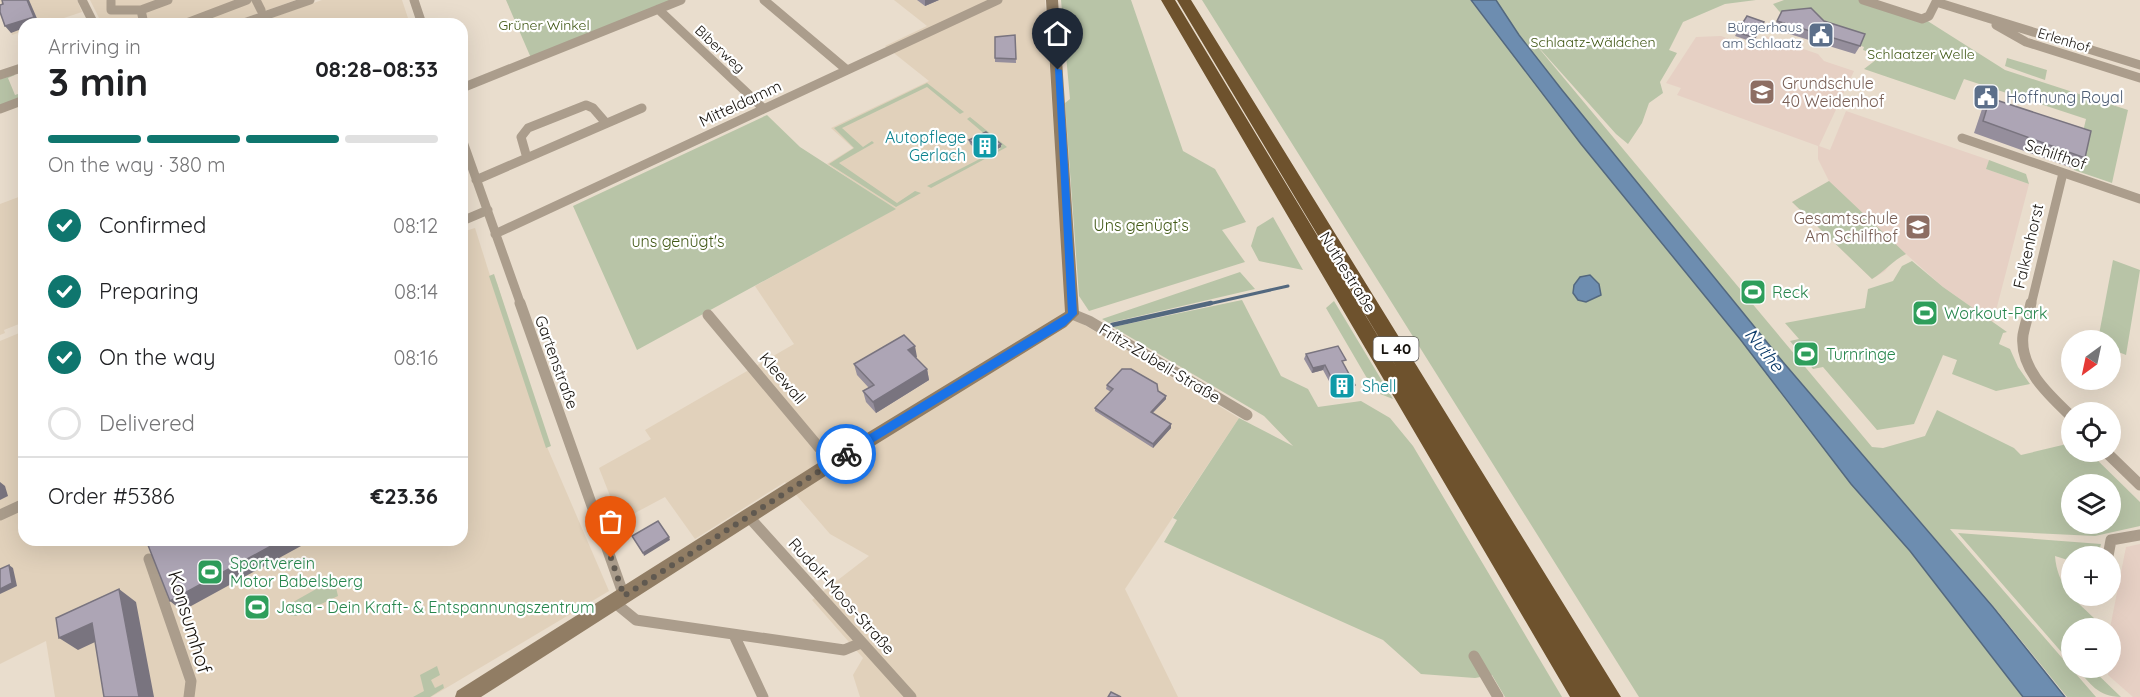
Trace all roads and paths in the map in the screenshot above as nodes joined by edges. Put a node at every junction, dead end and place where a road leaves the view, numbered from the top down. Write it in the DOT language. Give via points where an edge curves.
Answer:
graph roads {
  1 [pos="82,0"];
  2 [pos="168,0"];
  3 [pos="247,0"];
  4 [pos="256,0"];
  5 [pos="310,0"];
  6 [pos="414,0"];
  7 [pos="681,0"];
  8 [pos="764,0"];
  9 [pos="998,0"];
  10 [pos="1052,0"];
  11 [pos="1167,0"];
  12 [pos="1184,0"];
  13 [pos="1863,0"];
  14 [pos="111,1"];
  15 [pos="1936,1"];
  16 [pos="658,9"];
  17 [pos="141,10"];
  18 [pos="261,10"];
  19 [pos="91,18"];
  20 [pos="143,18"];
  21 [pos="200,18"];
  22 [pos="258,18"];
  23 [pos="420,18"];
  24 [pos="1986,18"];
  25 [pos="2140,65"];
  26 [pos="18,69"];
  27 [pos="847,70"];
  28 [pos="0,75"];
  29 [pos="2140,78"];
  30 [pos="468,86"];
  31 [pos="18,102"];
  32 [pos="642,108"];
  33 [pos="0,109"];
  34 [pos="764,109"];
  35 [pos="606,123"];
  36 [pos="1962,138"];
  37 [pos="468,157"];
  38 [pos="527,158"];
  39 [pos="2063,173"];
  40 [pos="476,180"];
  41 [pos="2140,199"];
  42 [pos="488,210"];
  43 [pos="468,218"];
  44 [pos="495,234"];
  45 [pos="1072,314"];
  46 [pos="708,315"];
  47 [pos="2061,406"];
  48 [pos="1247,415"];
  49 [pos="2116,462"];
  50 [pos="832,463"];
  51 [pos="2140,485"];
  52 [pos="18,507"];
  53 [pos="0,515"];
  54 [pos="749,517"];
  55 [pos="2140,535"];
  56 [pos="2110,546"];
  57 [pos="149,559"];
  58 [pos="619,599"];
  59 [pos="734,635"];
  60 [pos="861,643"];
  61 [pos="1474,656"];
  62 [pos="189,697"];
  63 [pos="464,697"];
  64 [pos="763,697"];
  65 [pos="911,697"];
  66 [pos="1498,697"];
  67 [pos="1583,697"];
  68 [pos="1610,697"];
  1 -- 19 [label="street"];
  2 -- 17 [label="street"];
  3 -- 21 [label="street"];
  4 -- 18 [label="street"];
  5 -- 22 [label="street"];
  6 -- 23 [label="street"];
  7 -- 16 [label="street"];
  8 -- 27 [label="street"];
  9 -- 27 [label="street, Mitteldamm"];
  10 -- 45 [label="street"];
  11 -- 67 [label="highway, Nuthestraße / L 40"];
  12 -- 68 [label="highway, Nuthestraße / L 40"];
  13 -- 15 [label="street, Erlenhof" via="1922,19 1929,16"];
  14 -- 17 [label="street" via="111,10"];
  15 -- 24 [label="street, Erlenhof"];
  16 -- 30 [label="street"];
  16 -- 34 [label="street, Biberweg"];
  17 -- 20 [label="street"];
  24 -- 25 [label="street, Erlenhof"];
  24 -- 29 [label="street, Erlenhof" via="2026,42"];
  26 -- 28 [label="street"];
  27 -- 34 [label="street, Mitteldamm"];
  31 -- 33 [label="street"];
  32 -- 35 [label="street"];
  34 -- 44 [label="street, Mitteldamm"];
  35 -- 38 [label="street"];
  35 -- 38 [label="street" via="586,105 528,128 521,137"];
  36 -- 39 [label="street, Schilfhof"];
  37 -- 40 [label="street, Gartenstraße"];
  38 -- 40 [label="street"];
  39 -- 41 [label="street, Schilfhof"];
  39 -- 47 [label="street, Falkenhorst" via="2022,353 2042,387"];
  40 -- 42 [label="street, Gartenstraße"];
  42 -- 43 [label="street"];
  42 -- 44 [label="street, Gartenstraße"];
  44 -- 58 [label="street, Gartenstraße"];
  45 -- 48 [label="street, Fritz-Zubeil-Straße"];
  45 -- 50 [label="street"];
  46 -- 50 [label="street, Kleewall"];
  49 -- 51 [label="street"];
  50 -- 54 [label="street"];
  52 -- 53 [label="street"];
  54 -- 58 [label="street"];
  54 -- 60 [label="street, Rudolf-Moos-Straße"];
  55 -- 56 [label="street" via="2111,540"];
  57 -- 62 [label="street, Konsumhof" via="191,681"];
  58 -- 59 [label="street" via="636,620"];
  58 -- 63 [label="street"];
  59 -- 60 [label="street" via="844,650"];
  59 -- 64 [label="street"];
  60 -- 65 [label="street, Rudolf-Moos-Straße"];
  61 -- 66 [label="street"];
}
